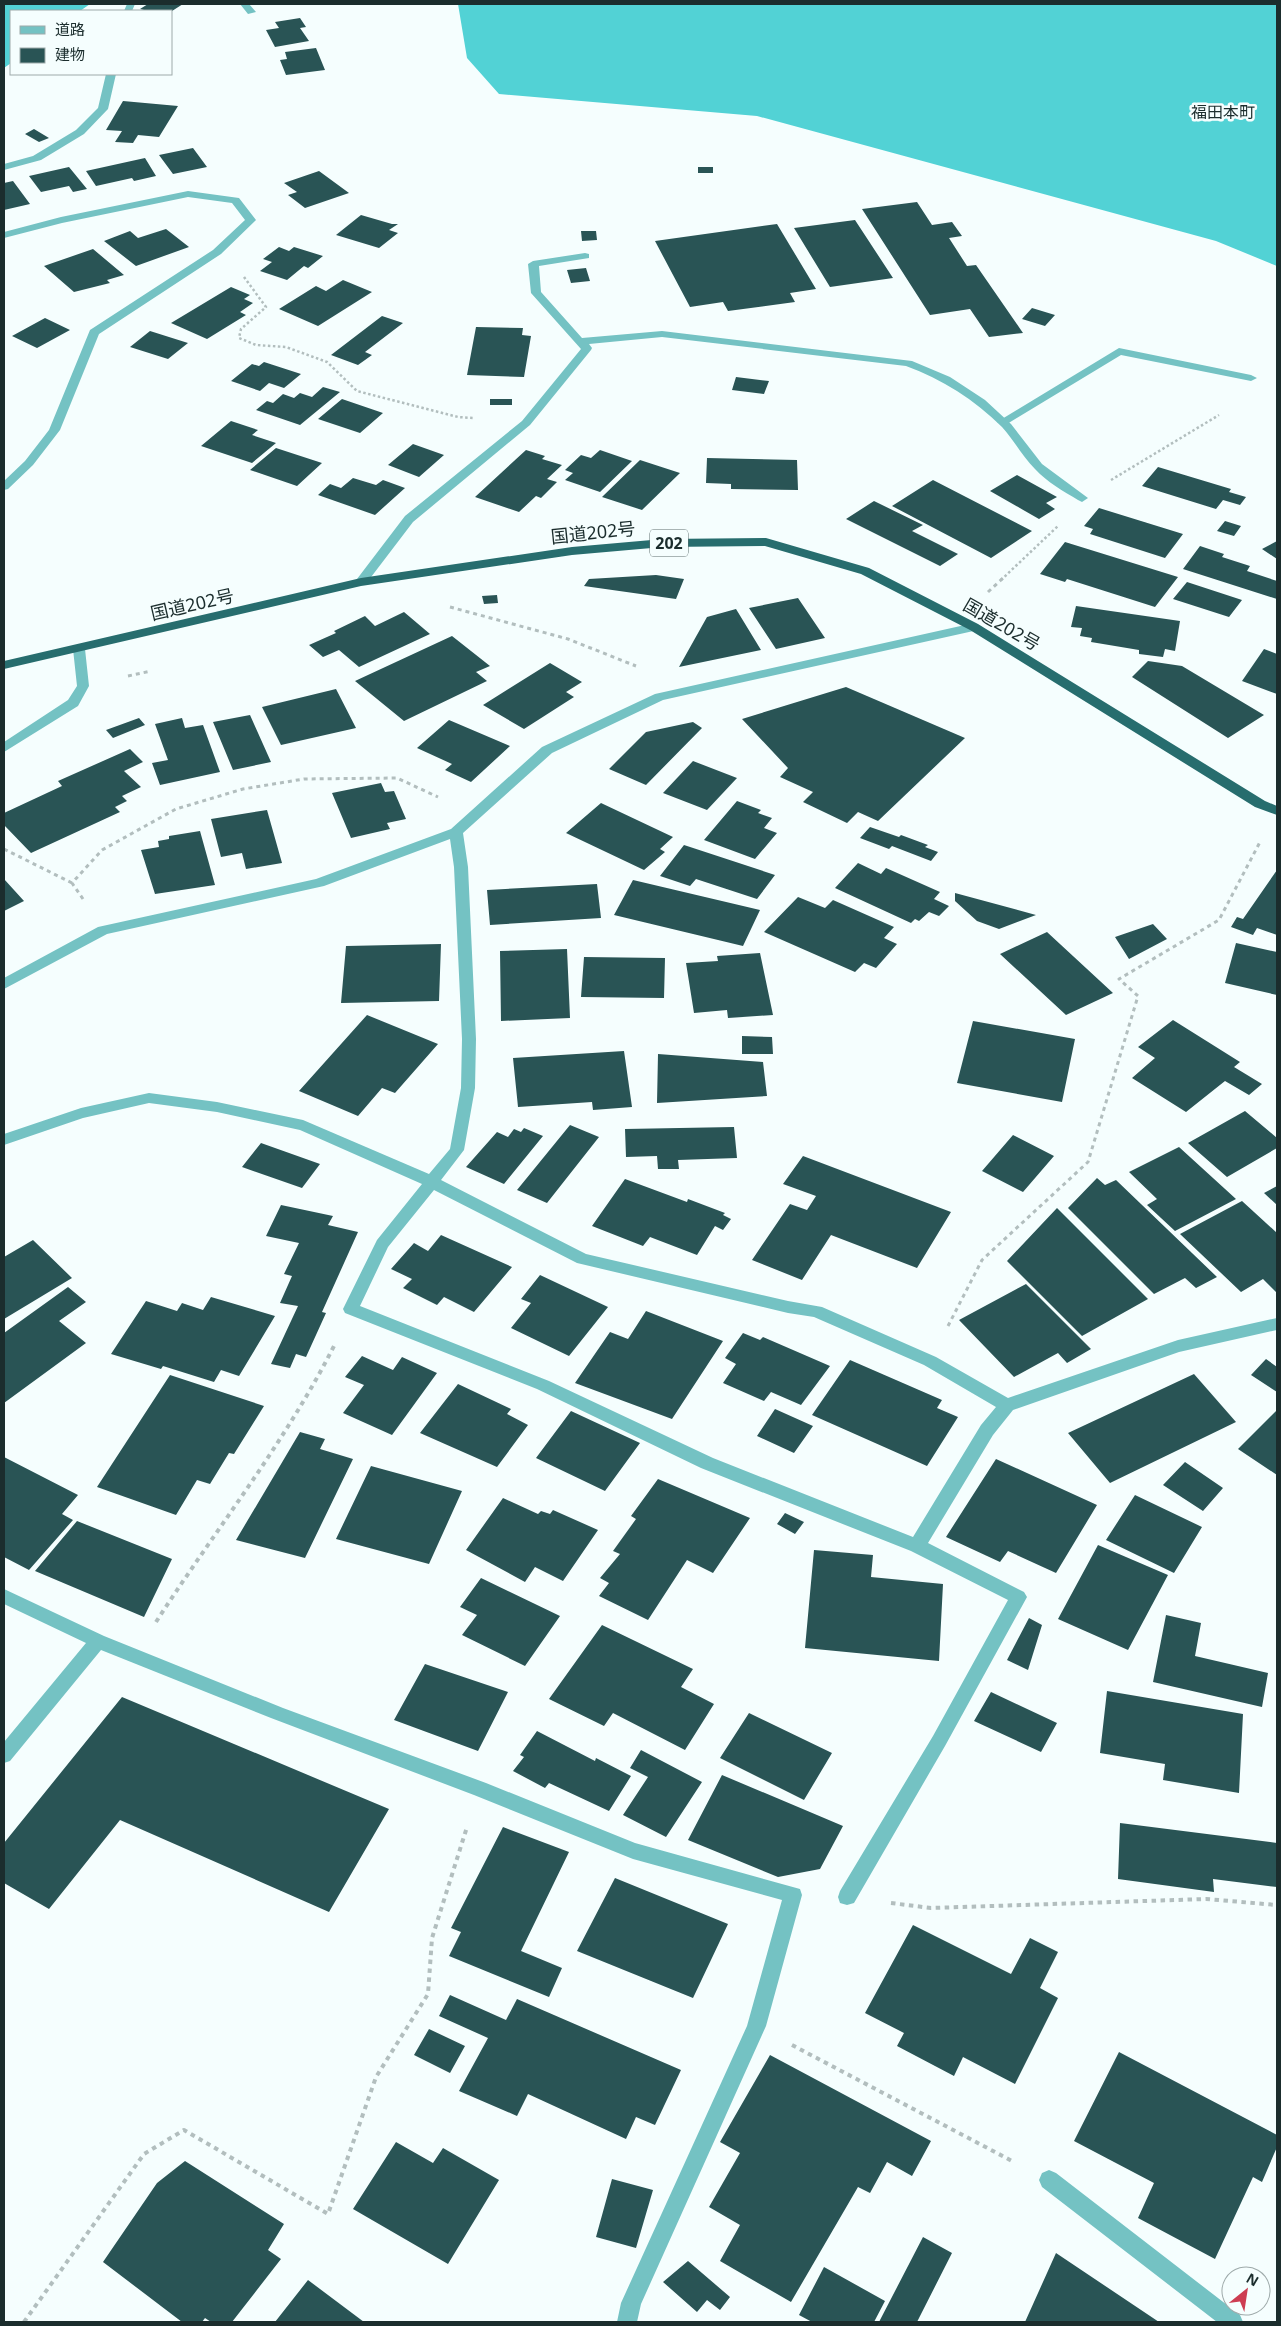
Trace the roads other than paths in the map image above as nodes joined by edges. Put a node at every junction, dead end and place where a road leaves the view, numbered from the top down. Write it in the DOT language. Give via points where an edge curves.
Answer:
graph roads {
  1 [pos="244,4"];
  2 [pos="251,12"];
  3 [pos="111,75"];
  4 [pos="4,167"];
  5 [pos="4,235"];
  6 [pos="585,256"];
  7 [pos="579,342"];
  8 [pos="1251,378"];
  9 [pos="1003,422"];
  10 [pos="4,487"];
  11 [pos="1082,498"];
  12 [pos="361,582"];
  13 [pos="974,627"];
  14 [pos="80,649"];
  15 [pos="4,665"];
  16 [pos="4,748"];
  17 [pos="1277,811"];
  18 [pos="456,832"];
  19 [pos="4,984"];
  20 [pos="4,1140"];
  21 [pos="432,1182"];
  22 [pos="1277,1324"];
  23 [pos="1007,1405"];
  24 [pos="917,1546"];
  25 [pos="4,1596"];
  26 [pos="98,1641"];
  27 [pos="4,1755"];
  28 [pos="847,1898"];
  29 [pos="1049,2180"];
  30 [pos="627,2322"];
  31 [pos="1233,2322"];
  1 -- 2 [label="street"];
  3 -- 4 [label="street" via="103,109 80,132 37,158"];
  5 -- 10 [label="street" via="188,194 235,200 251,220 216,252 94,332 54,430 29,463"];
  6 -- 7 [label="street" via="533,264 536,293"];
  7 -- 9 [label="street" via="662,334 908,363 935,372 970,393"];
  7 -- 12 [label="street" via="587,348 526,423 409,518"];
  8 -- 9 [label="street" via="1119,351"];
  9 -- 11 [label="street" via="1039,467"];
  12 -- 13 [label="highway, 国道202号 / 202" via="572,551 663,543 766,542 865,571"];
  12 -- 14 [label="highway, 国道202号 / 202"];
  13 -- 17 [label="highway, 国道202号 / 202" via="1260,804"];
  13 -- 18 [label="street" via="658,697 547,750"];
  14 -- 15 [label="highway, 国道202号 / 202"];
  14 -- 16 [label="street" via="83,686 73,703"];
  18 -- 19 [label="street" via="319,883 103,930"];
  18 -- 21 [label="street" via="461,867 469,1039 468,1088 458,1150"];
  20 -- 21 [label="street" via="80,1113 149,1098 217,1106 304,1125"];
  21 -- 23 [label="street" via="582,1259 816,1311 930,1360"];
  21 -- 24 [label="street" via="382,1244 351,1309 542,1384 707,1463"];
  22 -- 23 [label="street" via="1178,1346"];
  23 -- 24 [label="street" via="987,1430"];
  24 -- 28 [label="street" via="1018,1597"];
  25 -- 26 [label="street"];
  26 -- 27 [label="street"];
  26 -- 30 [label="street" via="633,1851 793,1895 756,2026 631,2303"];
  29 -- 31 [label="street"];
}
